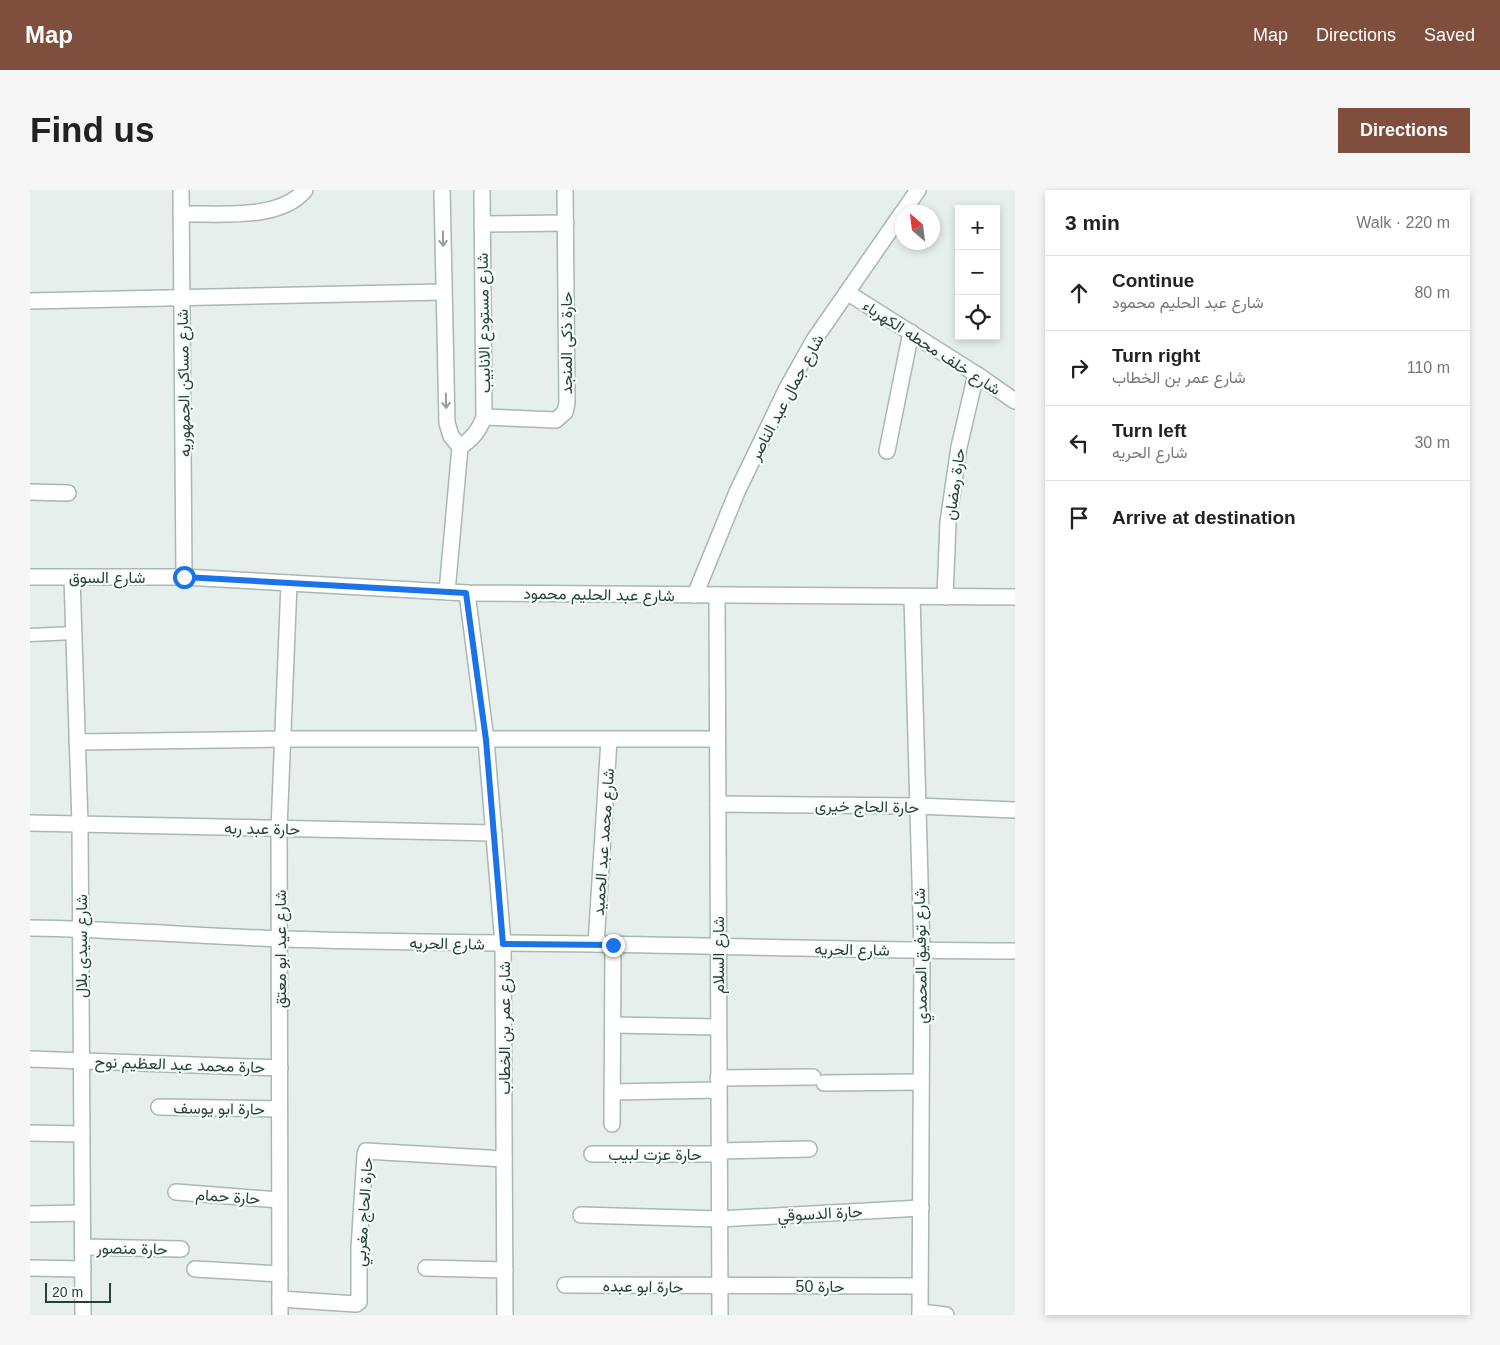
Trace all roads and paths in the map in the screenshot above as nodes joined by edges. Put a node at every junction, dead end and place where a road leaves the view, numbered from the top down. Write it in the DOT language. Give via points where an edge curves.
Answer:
graph roads {
  1 [pos="181,190"];
  2 [pos="305,190"];
  3 [pos="442,190"];
  4 [pos="482,190"];
  5 [pos="565,190"];
  6 [pos="918,190"];
  7 [pos="908,205"];
  8 [pos="181,214"];
  9 [pos="566,223"];
  10 [pos="482,224"];
  11 [pos="895,225"];
  12 [pos="444,292"];
  13 [pos="848,293"];
  14 [pos="182,297"];
  15 [pos="30,301"];
  16 [pos="911,332"];
  17 [pos="976,374"];
  18 [pos="1015,401"];
  19 [pos="484,417"];
  20 [pos="460,447"];
  21 [pos="887,451"];
  22 [pos="30,492"];
  23 [pos="68,493"];
  24 [pos="30,577"];
  25 [pos="72,577"];
  26 [pos="184,577"];
  27 [pos="289,583"];
  28 [pos="447,592"];
  29 [pos="466,593"];
  30 [pos="695,595"];
  31 [pos="717,595"];
  32 [pos="912,597"];
  33 [pos="945,597"];
  34 [pos="1015,597"];
  35 [pos="74,633"];
  36 [pos="30,635"];
  37 [pos="282,739"];
  38 [pos="717,739"];
  39 [pos="486,740"];
  40 [pos="609,740"];
  41 [pos="77,742"];
  42 [pos="718,804"];
  43 [pos="918,806"];
  44 [pos="1015,810"];
  45 [pos="30,823"];
  46 [pos="80,824"];
  47 [pos="279,829"];
  48 [pos="494,833"];
  49 [pos="30,928"];
  50 [pos="81,928"];
  51 [pos="280,939"];
  52 [pos="503,944"];
  53 [pos="596,944"];
  54 [pos="613,945"];
  55 [pos="717,947"];
  56 [pos="922,951"];
  57 [pos="1015,951"];
  58 [pos="613,1026"];
  59 [pos="718,1026"];
  60 [pos="30,1059"];
  61 [pos="81,1060"];
  62 [pos="280,1068"];
  63 [pos="921,1082"];
  64 [pos="718,1084"];
  65 [pos="612,1092"];
  66 [pos="159,1107"];
  67 [pos="280,1109"];
  68 [pos="612,1124"];
  69 [pos="30,1133"];
  70 [pos="82,1134"];
  71 [pos="810,1149"];
  72 [pos="719,1153"];
  73 [pos="592,1154"];
  74 [pos="504,1159"];
  75 [pos="176,1192"];
  76 [pos="279,1200"];
  77 [pos="921,1208"];
  78 [pos="30,1214"];
  79 [pos="82,1214"];
  80 [pos="581,1214"];
  81 [pos="719,1219"];
  82 [pos="83,1247"];
  83 [pos="181,1249"];
  84 [pos="30,1268"];
  85 [pos="426,1268"];
  86 [pos="83,1269"];
  87 [pos="195,1269"];
  88 [pos="504,1270"];
  89 [pos="280,1274"];
  90 [pos="565,1285"];
  91 [pos="920,1286"];
  92 [pos="720,1287"];
  93 [pos="280,1299"];
  94 [pos="920,1314"];
  95 [pos="83,1315"];
  96 [pos="280,1315"];
  97 [pos="505,1315"];
  98 [pos="720,1315"];
  99 [pos="946,1315"];
  1 -- 8 [label="street, شارع مساكن الجمهوريه"];
  2 -- 8 [label="street" via="288,204 271,210"];
  3 -- 12 [label="street, one-way"];
  4 -- 10 [label="street, شارع مستودع الانابيب"];
  5 -- 9 [label="street, حارة ذكى المنجد"];
  6 -- 7 [label="street, شارع جمال عبد الناصر"];
  8 -- 14 [label="street, شارع مساكن الجمهوريه"];
  9 -- 10 [label="street"];
  9 -- 19 [label="street, حارة ذكى المنجد" via="565,412 556,420"];
  10 -- 19 [label="street, شارع مستودع الانابيب"];
  11 -- 13 [label="street, شارع جمال عبد الناصر"];
  12 -- 14 [label="street"];
  12 -- 20 [label="street, one-way" via="447,423"];
  13 -- 16 [label="street, شارع خلف محطه الكهرباء"];
  13 -- 30 [label="street, شارع جمال عبد الناصر" via="814,340 786,390 736,492"];
  14 -- 15 [label="street"];
  14 -- 26 [label="street, شارع مساكن الجمهوريه"];
  16 -- 17 [label="street, شارع خلف محطه الكهرباء"];
  16 -- 21 [label="street"];
  17 -- 18 [label="street, شارع خلف محطه الكهرباء"];
  17 -- 33 [label="street, حارة رمضان" via="958,447 948,522"];
  19 -- 20 [label="street, شارع مستودع الانابيب" via="472,439"];
  20 -- 28 [label="street"];
  22 -- 23 [label="street"];
  24 -- 25 [label="street, شارع السوق"];
  25 -- 26 [label="street, شارع السوق"];
  25 -- 35 [label="street, شارع سيدى بلال"];
  26 -- 27 [label="street, شارع عبد الحليم محمود"];
  27 -- 28 [label="street, شارع عبد الحليم محمود"];
  27 -- 37 [label="street, شارع عيد ابو معتق"];
  28 -- 29 [label="street, شارع عبد الحليم محمود"];
  29 -- 30 [label="street, شارع عبد الحليم محمود"];
  29 -- 39 [label="street, شارع عمر بن الخطاب"];
  30 -- 31 [label="street, شارع عبد الحليم محمود"];
  31 -- 32 [label="street, شارع عبد الحليم محمود"];
  31 -- 38 [label="street, شارع السلام"];
  32 -- 33 [label="street, شارع عبد الحليم محمود"];
  32 -- 43 [label="street, شارع توفيق المحمدي"];
  33 -- 34 [label="street, شارع عبد الحليم محمود"];
  35 -- 36 [label="lane"];
  35 -- 41 [label="street, شارع سيدى بلال"];
  37 -- 39 [label="street"];
  37 -- 41 [label="street"];
  37 -- 47 [label="street, شارع عيد ابو معتق"];
  38 -- 40 [label="street"];
  38 -- 42 [label="street, شارع السلام"];
  39 -- 40 [label="street"];
  39 -- 48 [label="street, شارع عمر بن الخطاب"];
  40 -- 53 [label="street, شارع محمد عبد الحميد"];
  41 -- 46 [label="street, شارع سيدى بلال"];
  42 -- 43 [label="street, حارة الحاج خيرى"];
  42 -- 55 [label="street, شارع السلام"];
  43 -- 44 [label="street, حارة الحاج خيرى"];
  43 -- 56 [label="street, شارع توفيق المحمدي"];
  45 -- 46 [label="street, حارة عبد ربه"];
  46 -- 47 [label="street, حارة عبد ربه"];
  46 -- 50 [label="street, شارع سيدى بلال"];
  47 -- 48 [label="street, حارة عبد ربه"];
  47 -- 51 [label="street, شارع عيد ابو معتق"];
  48 -- 52 [label="street, شارع عمر بن الخطاب"];
  49 -- 50 [label="street, شارع الحريه"];
  50 -- 51 [label="street, شارع الحريه"];
  50 -- 61 [label="street, شارع سيدى بلال"];
  51 -- 52 [label="street, شارع الحريه"];
  51 -- 62 [label="street, شارع عيد ابو معتق"];
  52 -- 53 [label="street, شارع الحريه"];
  52 -- 74 [label="street, شارع عمر بن الخطاب"];
  53 -- 54 [label="street, شارع الحريه"];
  54 -- 55 [label="street, شارع الحريه"];
  54 -- 58 [label="street"];
  55 -- 56 [label="street, شارع الحريه"];
  55 -- 59 [label="street, شارع السلام"];
  56 -- 57 [label="street, شارع الحريه"];
  56 -- 63 [label="street, شارع توفيق المحمدي"];
  58 -- 59 [label="street"];
  58 -- 65 [label="street"];
  59 -- 64 [label="street, شارع السلام"];
  60 -- 61 [label="street, حارة محمد عبد العظيم نوح"];
  61 -- 62 [label="street, حارة محمد عبد العظيم نوح"];
  61 -- 70 [label="street, شارع سيدى بلال"];
  62 -- 67 [label="street, شارع عيد ابو معتق"];
  63 -- 64 [label="street" via="819,1080"];
  63 -- 77 [label="street, شارع توفيق المحمدي"];
  64 -- 65 [label="street"];
  64 -- 72 [label="street, شارع السلام"];
  65 -- 68 [label="street"];
  66 -- 67 [label="street, حارة ابو يوسف"];
  67 -- 76 [label="street, شارع عيد ابو معتق"];
  69 -- 70 [label="street"];
  70 -- 79 [label="street, شارع سيدى بلال"];
  71 -- 72 [label="street, حارة عزت لبيب"];
  72 -- 73 [label="street, حارة عزت لبيب"];
  72 -- 81 [label="street, شارع السلام"];
  74 -- 88 [label="street, شارع عمر بن الخطاب"];
  74 -- 93 [label="street, حارة الحاج مغربي" via="366,1151 359,1302"];
  75 -- 76 [label="street, حارة حمام"];
  76 -- 89 [label="street, شارع عيد ابو معتق"];
  77 -- 81 [label="street, حارة الدسوقي"];
  77 -- 91 [label="street, شارع توفيق المحمدي"];
  78 -- 79 [label="street"];
  79 -- 82 [label="street, شارع سيدى بلال"];
  80 -- 81 [label="street, حارة الدسوقي"];
  81 -- 92 [label="street, شارع السلام"];
  82 -- 83 [label="street, حارة منصور"];
  82 -- 86 [label="street, شارع سيدى بلال"];
  84 -- 86 [label="street"];
  85 -- 88 [label="street"];
  86 -- 95 [label="street, شارع سيدى بلال"];
  87 -- 89 [label="street"];
  88 -- 97 [label="street, شارع عمر بن الخطاب"];
  89 -- 93 [label="street, شارع عيد ابو معتق"];
  90 -- 92 [label="street, حارة ابو عبده"];
  91 -- 92 [label="street, حارة 50"];
  91 -- 94 [label="street, شارع توفيق المحمدي"];
  92 -- 98 [label="street, شارع السلام"];
  93 -- 96 [label="street, شارع عيد ابو معتق"];
  94 -- 99 [label="street"];
}
